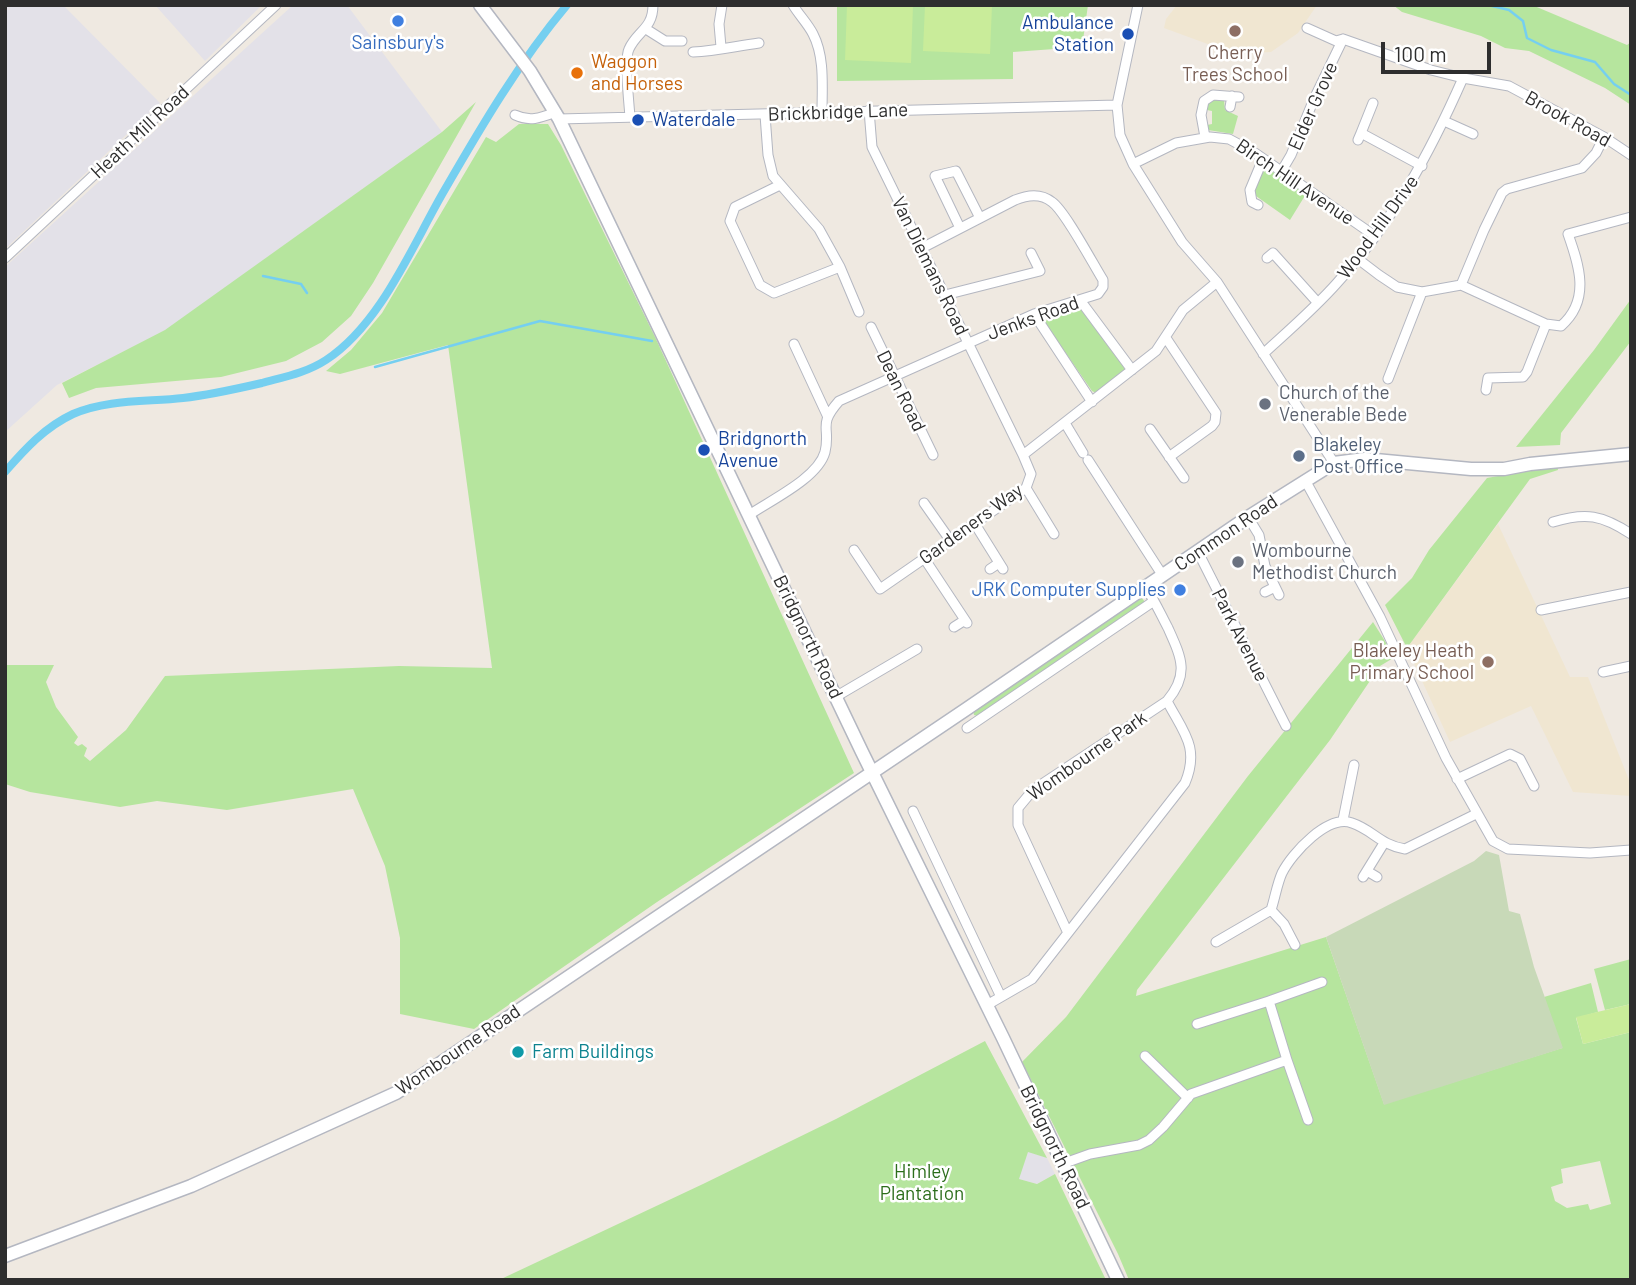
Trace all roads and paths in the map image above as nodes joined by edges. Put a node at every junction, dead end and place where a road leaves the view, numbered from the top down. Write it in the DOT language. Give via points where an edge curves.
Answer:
graph roads {
  1 [pos="276,5"];
  2 [pos="480,5"];
  3 [pos="653,5"];
  4 [pos="722,5"];
  5 [pos="793,5"];
  6 [pos="1138,5"];
  7 [pos="1307,28"];
  8 [pos="646,29"];
  9 [pos="1343,39"];
  10 [pos="759,43"];
  11 [pos="676,44"];
  12 [pos="721,47"];
  13 [pos="693,52"];
  14 [pos="1463,78"];
  15 [pos="1373,103"];
  16 [pos="1117,105"];
  17 [pos="1230,107"];
  18 [pos="869,110"];
  19 [pos="822,113"];
  20 [pos="514,114"];
  21 [pos="765,115"];
  22 [pos="557,116"];
  23 [pos="630,117"];
  24 [pos="1444,121"];
  25 [pos="1473,134"];
  26 [pos="1205,137"];
  27 [pos="1604,137"];
  28 [pos="1631,155"];
  29 [pos="1262,159"];
  30 [pos="1133,164"];
  31 [pos="1422,166"];
  32 [pos="1282,172"];
  33 [pos="780,185"];
  34 [pos="1258,205"];
  35 [pos="1631,217"];
  36 [pos="980,218"];
  37 [pos="960,228"];
  38 [pos="1375,236"];
  39 [pos="922,247"];
  40 [pos="1031,253"];
  41 [pos="5,258"];
  42 [pos="1268,258"];
  43 [pos="1358,259"];
  44 [pos="840,267"];
  45 [pos="1217,282"];
  46 [pos="1461,285"];
  47 [pos="1422,292"];
  48 [pos="945,295"];
  49 [pos="1080,300"];
  50 [pos="1318,303"];
  51 [pos="859,312"];
  52 [pos="1034,314"];
  53 [pos="1546,324"];
  54 [pos="871,327"];
  55 [pos="1166,338"];
  56 [pos="968,342"];
  57 [pos="794,344"];
  58 [pos="1263,354"];
  59 [pos="1132,370"];
  60 [pos="894,376"];
  61 [pos="1388,379"];
  62 [pos="1486,390"];
  63 [pos="1092,402"];
  64 [pos="827,415"];
  65 [pos="1065,423"];
  66 [pos="1150,429"];
  67 [pos="1631,454"];
  68 [pos="933,455"];
  69 [pos="1023,456"];
  70 [pos="1169,457"];
  71 [pos="1334,463"];
  72 [pos="1184,478"];
  73 [pos="1305,480"];
  74 [pos="1026,488"];
  75 [pos="924,508"];
  76 [pos="749,515"];
  77 [pos="1248,517"];
  78 [pos="1551,522"];
  79 [pos="975,524"];
  80 [pos="1054,534"];
  81 [pos="1631,534"];
  82 [pos="950,540"];
  83 [pos="868,550"];
  84 [pos="1198,552"];
  85 [pos="924,558"];
  86 [pos="990,569"];
  87 [pos="1163,576"];
  88 [pos="1146,588"];
  89 [pos="1265,592"];
  90 [pos="1631,592"];
  91 [pos="1154,601"];
  92 [pos="1541,610"];
  93 [pos="954,626"];
  94 [pos="899,646"];
  95 [pos="917,649"];
  96 [pos="905,656"];
  97 [pos="1631,666"];
  98 [pos="1603,672"];
  99 [pos="837,696"];
  100 [pos="1167,701"];
  101 [pos="965,710"];
  102 [pos="1287,719"];
  103 [pos="1354,765"];
  104 [pos="872,772"];
  105 [pos="1457,779"];
  106 [pos="1534,786"];
  107 [pos="913,811"];
  108 [pos="1476,814"];
  109 [pos="1343,820"];
  110 [pos="1384,843"];
  111 [pos="1631,850"];
  112 [pos="936,861"];
  113 [pos="919,869"];
  114 [pos="1377,877"];
  115 [pos="1271,910"];
  116 [pos="1068,933"];
  117 [pos="1219,936"];
  118 [pos="1295,945"];
  119 [pos="1322,982"];
  120 [pos="1001,997"];
  121 [pos="1269,1001"];
  122 [pos="987,1005"];
  123 [pos="1198,1024"];
  124 [pos="1145,1056"];
  125 [pos="1287,1060"];
  126 [pos="1188,1098"];
  127 [pos="1308,1120"];
  128 [pos="1062,1164"];
  129 [pos="5,1256"];
  130 [pos="1118,1280"];
  1 -- 41 [label="street, Heath Mill Road"];
  2 -- 22 [label="street, Bridgnorth Road"];
  3 -- 8 [label="street"];
  4 -- 12 [label="street"];
  5 -- 19 [label="street" via="819,48"];
  6 -- 16 [label="street"];
  7 -- 9 [label="street, Brook Road" via="1336,41"];
  8 -- 11 [label="street"];
  8 -- 23 [label="street" via="627,52"];
  9 -- 14 [label="street, Brook Road"];
  9 -- 32 [label="street, Elder Grove"];
  10 -- 12 [label="street"];
  12 -- 13 [label="street"];
  14 -- 24 [label="street, Wood Hill Drive"];
  14 -- 27 [label="street, Brook Road" via="1509,86"];
  15 -- 31 [label="street" via="1360,136"];
  16 -- 18 [label="street, Brickbridge Lane"];
  16 -- 30 [label="street" via="1120,135"];
  17 -- 26 [label="street" via="1235,97 1213,94 1203,101"];
  18 -- 19 [label="street, Brickbridge Lane"];
  18 -- 39 [label="street, Van Diemans Road" via="872,147"];
  19 -- 21 [label="street, Brickbridge Lane"];
  20 -- 22 [label="street, Brickbridge Lane" via="524,120"];
  21 -- 23 [label="street, Brickbridge Lane"];
  21 -- 33 [label="street" via="770,165"];
  22 -- 23 [label="street, Brickbridge Lane"];
  22 -- 76 [label="street, Bridgnorth Road"];
  24 -- 25 [label="street"];
  24 -- 31 [label="street, Wood Hill Drive"];
  26 -- 29 [label="street, Birch Hill Avenue" via="1229,139"];
  26 -- 30 [label="street, Birch Hill Avenue" via="1176,143"];
  27 -- 28 [label="street, Brook Road"];
  27 -- 46 [label="street" via="1582,168 1502,192"];
  29 -- 32 [label="street, Birch Hill Avenue"];
  29 -- 34 [label="street" via="1250,190 1252,202"];
  30 -- 45 [label="street" via="1182,242"];
  31 -- 38 [label="street, Wood Hill Drive"];
  32 -- 38 [label="street, Birch Hill Avenue"];
  33 -- 44 [label="street" via="819,229"];
  33 -- 44 [label="street" via="736,207 731,215 760,285 769,292 780,292"];
  35 -- 53 [label="street" via="1568,233 1581,279 1578,299 1569,320 1561,326"];
  36 -- 37 [label="street, Jenks Road"];
  36 -- 37 [label="street" via="956,171 935,176"];
  36 -- 49 [label="street, Jenks Road" via="1024,197 1044,197 1055,203 1103,280 1098,294"];
  37 -- 39 [label="street, Jenks Road"];
  38 -- 43 [label="street, Wood Hill Drive"];
  39 -- 48 [label="street, Van Diemans Road"];
  40 -- 48 [label="street" via="1040,271"];
  42 -- 50 [label="street" via="1273,253"];
  43 -- 47 [label="street" via="1398,287"];
  43 -- 50 [label="street, Wood Hill Drive"];
  44 -- 51 [label="street" via="849,303"];
  45 -- 55 [label="street, Gardeners Way" via="1183,310"];
  45 -- 58 [label="street"];
  46 -- 47 [label="street"];
  46 -- 53 [label="street"];
  47 -- 61 [label="street"];
  48 -- 56 [label="street, Van Diemans Road"];
  49 -- 52 [label="street, Jenks Road"];
  49 -- 59 [label="street"];
  50 -- 58 [label="street, Wood Hill Drive"];
  52 -- 56 [label="street, Jenks Road"];
  52 -- 63 [label="street"];
  53 -- 62 [label="street" via="1523,377 1488,378"];
  54 -- 60 [label="street, Dean Road"];
  55 -- 59 [label="street, Gardeners Way"];
  55 -- 70 [label="street" via="1216,413 1212,426"];
  56 -- 60 [label="street"];
  56 -- 69 [label="street, Van Diemans Road"];
  57 -- 64 [label="street"];
  58 -- 71 [label="street"];
  59 -- 63 [label="street, Gardeners Way"];
  60 -- 64 [label="street" via="839,401"];
  60 -- 68 [label="street, Dean Road"];
  63 -- 65 [label="street, Gardeners Way"];
  64 -- 76 [label="street" via="825,450 815,470"];
  65 -- 69 [label="street, Gardeners Way"];
  65 -- 87 [label="street"];
  66 -- 70 [label="street"];
  67 -- 71 [label="street, Common Road" via="1504,470 1365,459"];
  69 -- 74 [label="street, Gardeners Way" via="1031,474"];
  70 -- 72 [label="street"];
  71 -- 73 [label="street, Common Road"];
  73 -- 77 [label="street, Common Road"];
  73 -- 105 [label="street" via="1380,617"];
  74 -- 79 [label="street, Gardeners Way"];
  74 -- 80 [label="street"];
  75 -- 82 [label="street"];
  76 -- 99 [label="street, Bridgnorth Road"];
  77 -- 84 [label="street, Common Road"];
  77 -- 89 [label="street" via="1277,591"];
  78 -- 81 [label="street" via="1581,515 1595,517"];
  79 -- 82 [label="street, Gardeners Way"];
  79 -- 86 [label="street" via="1001,566"];
  82 -- 85 [label="street, Gardeners Way"];
  83 -- 85 [label="street, Gardeners Way" via="856,553 880,589"];
  84 -- 87 [label="street, Common Road"];
  84 -- 102 [label="street, Park Avenue"];
  85 -- 93 [label="street" via="966,621"];
  87 -- 88 [label="street, Common Road"];
  88 -- 91 [label="street, Wombourne Park"];
  88 -- 101 [label="street, Common Road"];
  90 -- 92 [label="street"];
  91 -- 100 [label="street, Wombourne Park" via="1182,661 1178,685"];
  91 -- 101 [label="street" via="971,725"];
  94 -- 96 [label="street"];
  95 -- 96 [label="street"];
  96 -- 99 [label="street"];
  97 -- 98 [label="street"];
  99 -- 104 [label="street, Bridgnorth Road"];
  100 -- 116 [label="street, Wombourne Park" via="1190,745 1192,766 1185,783"];
  100 -- 116 [label="street, Wombourne Park" via="1033,790 1018,808 1018,825"];
  101 -- 104 [label="street, Common Road"];
  103 -- 109 [label="street"];
  104 -- 113 [label="street, Bridgnorth Road"];
  104 -- 129 [label="street, Wombourne Road" via="396,1093 191,1186"];
  105 -- 106 [label="street" via="1511,749"];
  105 -- 108 [label="street"];
  107 -- 112 [label="street"];
  108 -- 110 [label="street" via="1405,849"];
  108 -- 111 [label="street" via="1502,848 1590,853"];
  109 -- 110 [label="street"];
  109 -- 115 [label="street" via="1323,828 1291,861 1281,876"];
  110 -- 114 [label="street" via="1365,874"];
  112 -- 113 [label="street"];
  112 -- 120 [label="street"];
  113 -- 122 [label="street, Bridgnorth Road"];
  115 -- 117 [label="street"];
  115 -- 118 [label="street"];
  116 -- 120 [label="street, Wombourne Park" via="1032,979"];
  119 -- 121 [label="street"];
  120 -- 122 [label="street, Wombourne Park"];
  121 -- 123 [label="street"];
  121 -- 125 [label="street"];
  122 -- 128 [label="street, Bridgnorth Road"];
  124 -- 126 [label="street"];
  125 -- 126 [label="street" via="1204,1088"];
  125 -- 127 [label="street"];
  126 -- 128 [label="street" via="1149,1140"];
  128 -- 130 [label="street, Bridgnorth Road"];
}
